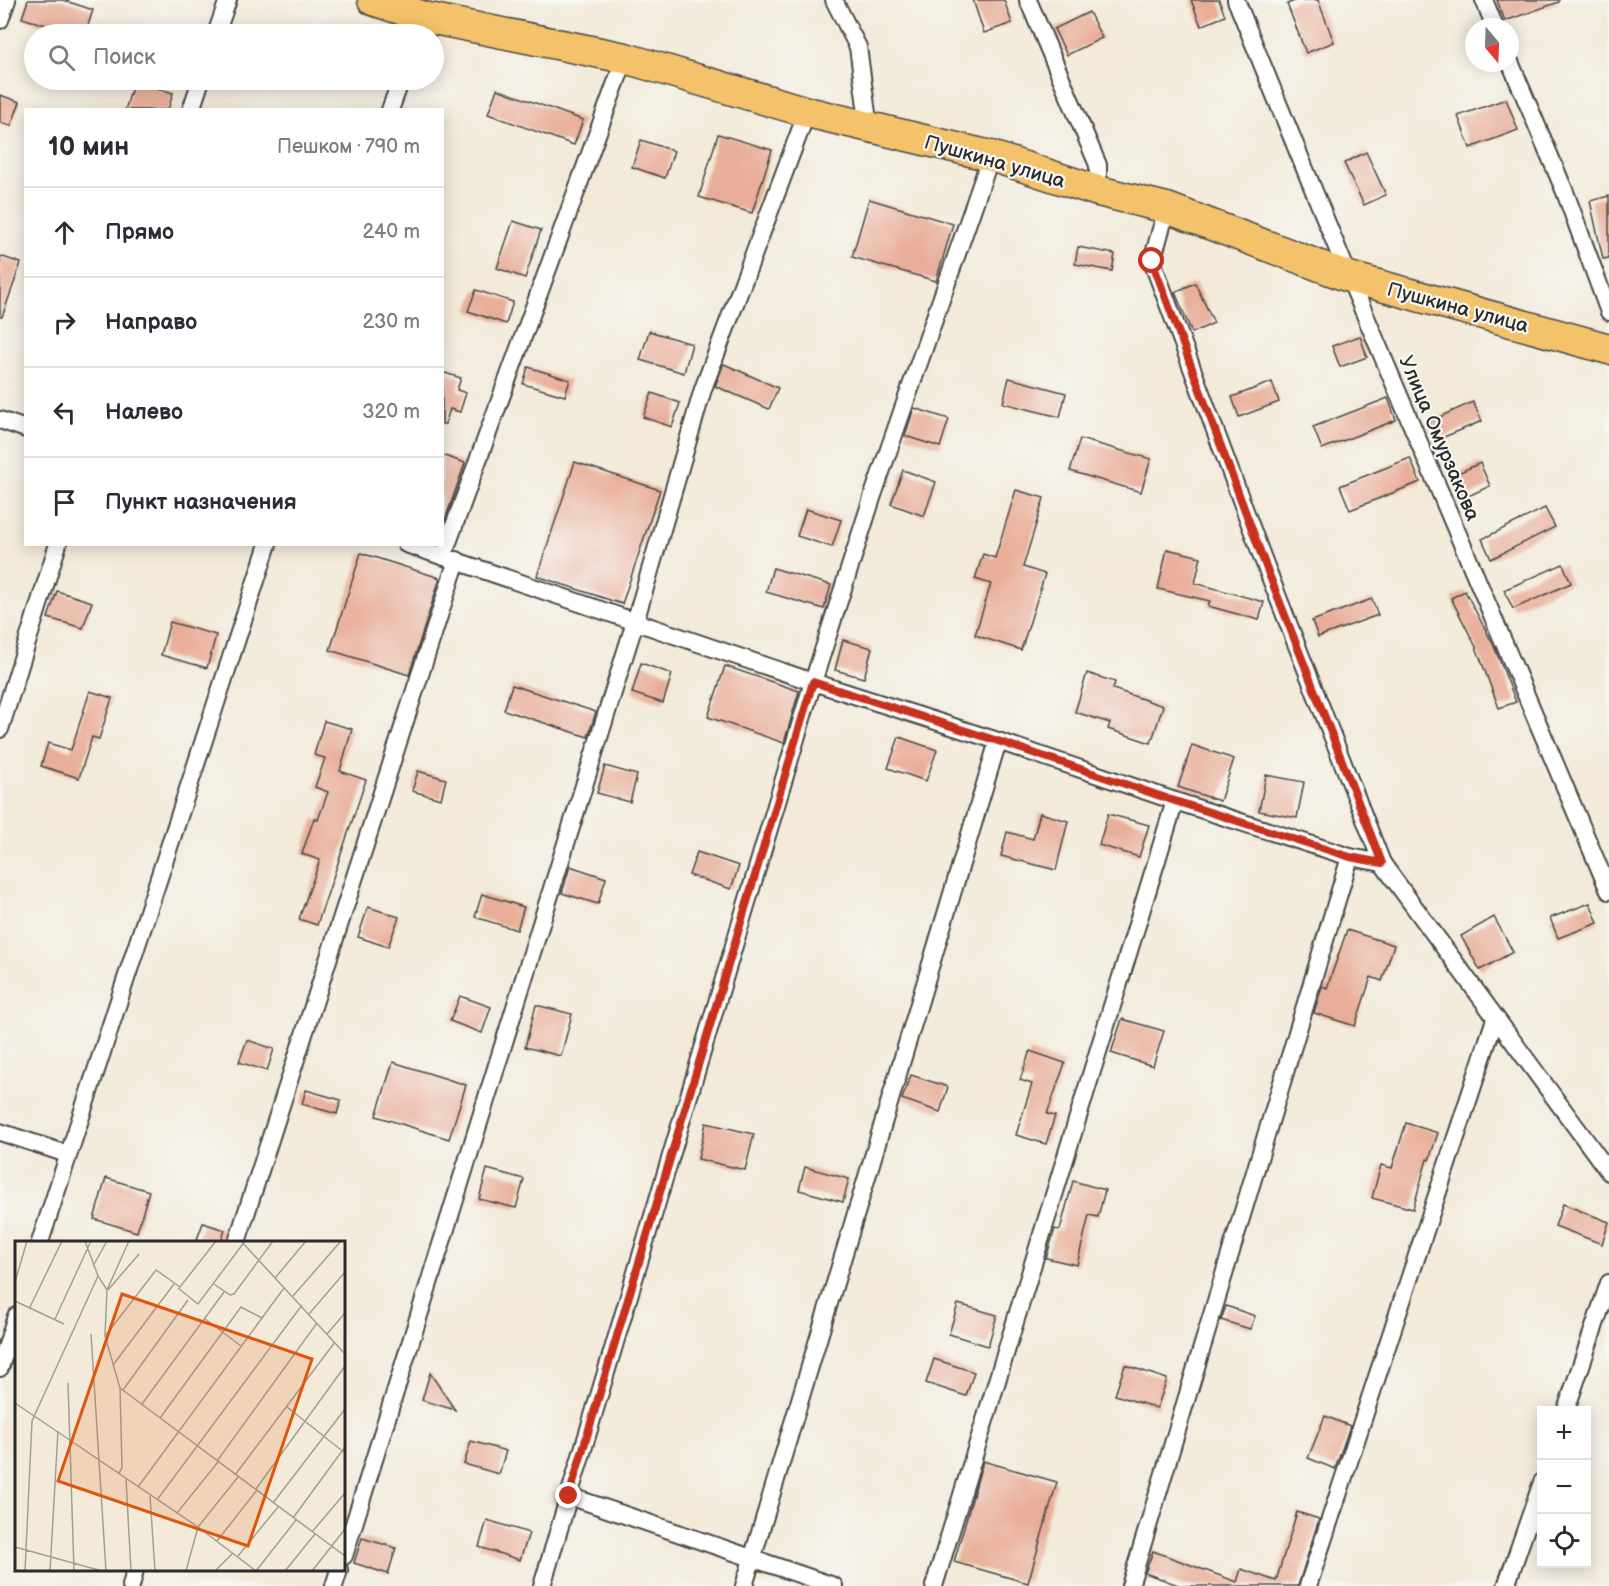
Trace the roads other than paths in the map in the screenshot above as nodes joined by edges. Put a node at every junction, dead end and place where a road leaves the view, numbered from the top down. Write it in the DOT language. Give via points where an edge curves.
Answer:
graph roads {
  1 [pos="7,0"];
  2 [pos="228,0"];
  3 [pos="373,0"];
  4 [pos="834,0"];
  5 [pos="1028,0"];
  6 [pos="1236,0"];
  7 [pos="1484,0"];
  8 [pos="1491,18"];
  9 [pos="0,21"];
  10 [pos="220,24"];
  11 [pos="417,24"];
  12 [pos="444,30"];
  13 [pos="625,58"];
  14 [pos="1514,72"];
  15 [pos="198,90"];
  16 [pos="397,90"];
  17 [pos="192,108"];
  18 [pos="391,108"];
  19 [pos="807,112"];
  20 [pos="869,128"];
  21 [pos="991,156"];
  22 [pos="1098,191"];
  23 [pos="1167,208"];
  24 [pos="1349,277"];
  25 [pos="1609,312"];
  26 [pos="1609,349"];
  27 [pos="0,420"];
  28 [pos="24,428"];
  29 [pos="57,546"];
  30 [pos="267,546"];
  31 [pos="412,546"];
  32 [pos="450,558"];
  33 [pos="636,622"];
  34 [pos="813,682"];
  35 [pos="0,729"];
  36 [pos="998,741"];
  37 [pos="1175,801"];
  38 [pos="1350,857"];
  39 [pos="1382,863"];
  40 [pos="1609,891"];
  41 [pos="1495,1019"];
  42 [pos="0,1132"];
  43 [pos="67,1154"];
  44 [pos="1609,1172"];
  45 [pos="39,1241"];
  46 [pos="237,1241"];
  47 [pos="1609,1283"];
  48 [pos="15,1319"];
  49 [pos="0,1368"];
  50 [pos="1567,1406"];
  51 [pos="569,1496"];
  52 [pos="1537,1496"];
  53 [pos="345,1553"];
  54 [pos="753,1558"];
  55 [pos="135,1571"];
  56 [pos="338,1571"];
  57 [pos="131,1586"];
  58 [pos="334,1586"];
  59 [pos="542,1586"];
  60 [pos="744,1586"];
  61 [pos="834,1586"];
  62 [pos="934,1586"];
  63 [pos="1130,1586"];
  64 [pos="1308,1586"];
  65 [pos="1506,1586"];
  1 -- 9 [label="street"];
  2 -- 10 [label="street"];
  3 -- 11 [label="highway, Пушкина улица"];
  4 -- 20 [label="street" via="858,46"];
  5 -- 22 [label="street" via="1098,165"];
  6 -- 24 [label="street, Улица Омурзакова"];
  7 -- 8 [label="street"];
  12 -- 13 [label="highway, Пушкина улица"];
  13 -- 19 [label="highway, Пушкина улица"];
  13 -- 32 [label="street"];
  14 -- 25 [label="street" via="1565,192"];
  15 -- 17 [label="street"];
  16 -- 18 [label="street"];
  19 -- 20 [label="highway, Пушкина улица"];
  19 -- 33 [label="street" via="703,389"];
  20 -- 21 [label="highway, Пушкина улица"];
  21 -- 22 [label="highway, Пушкина улица"];
  21 -- 34 [label="street" via="872,498"];
  22 -- 23 [label="highway, Пушкина улица"];
  23 -- 24 [label="highway, Пушкина улица"];
  23 -- 39 [label="street" via="1152,261"];
  24 -- 26 [label="highway, Пушкина улица"];
  24 -- 40 [label="street, Улица Омурзакова"];
  27 -- 28 [label="street"];
  29 -- 35 [label="street"];
  30 -- 43 [label="street"];
  31 -- 32 [label="street"];
  32 -- 33 [label="street"];
  32 -- 46 [label="street"];
  33 -- 34 [label="street"];
  33 -- 53 [label="street"];
  34 -- 36 [label="street"];
  34 -- 51 [label="street"];
  36 -- 37 [label="street"];
  36 -- 54 [label="street"];
  37 -- 38 [label="street"];
  37 -- 62 [label="street"];
  38 -- 39 [label="street"];
  38 -- 63 [label="street"];
  39 -- 41 [label="street"];
  41 -- 44 [label="street"];
  41 -- 64 [label="street"];
  42 -- 43 [label="street"];
  43 -- 45 [label="street"];
  47 -- 50 [label="street"];
  48 -- 49 [label="street"];
  51 -- 54 [label="street"];
  51 -- 59 [label="street"];
  52 -- 65 [label="street"];
  54 -- 60 [label="street"];
  54 -- 61 [label="street"];
  55 -- 57 [label="street"];
  56 -- 58 [label="street"];
}
